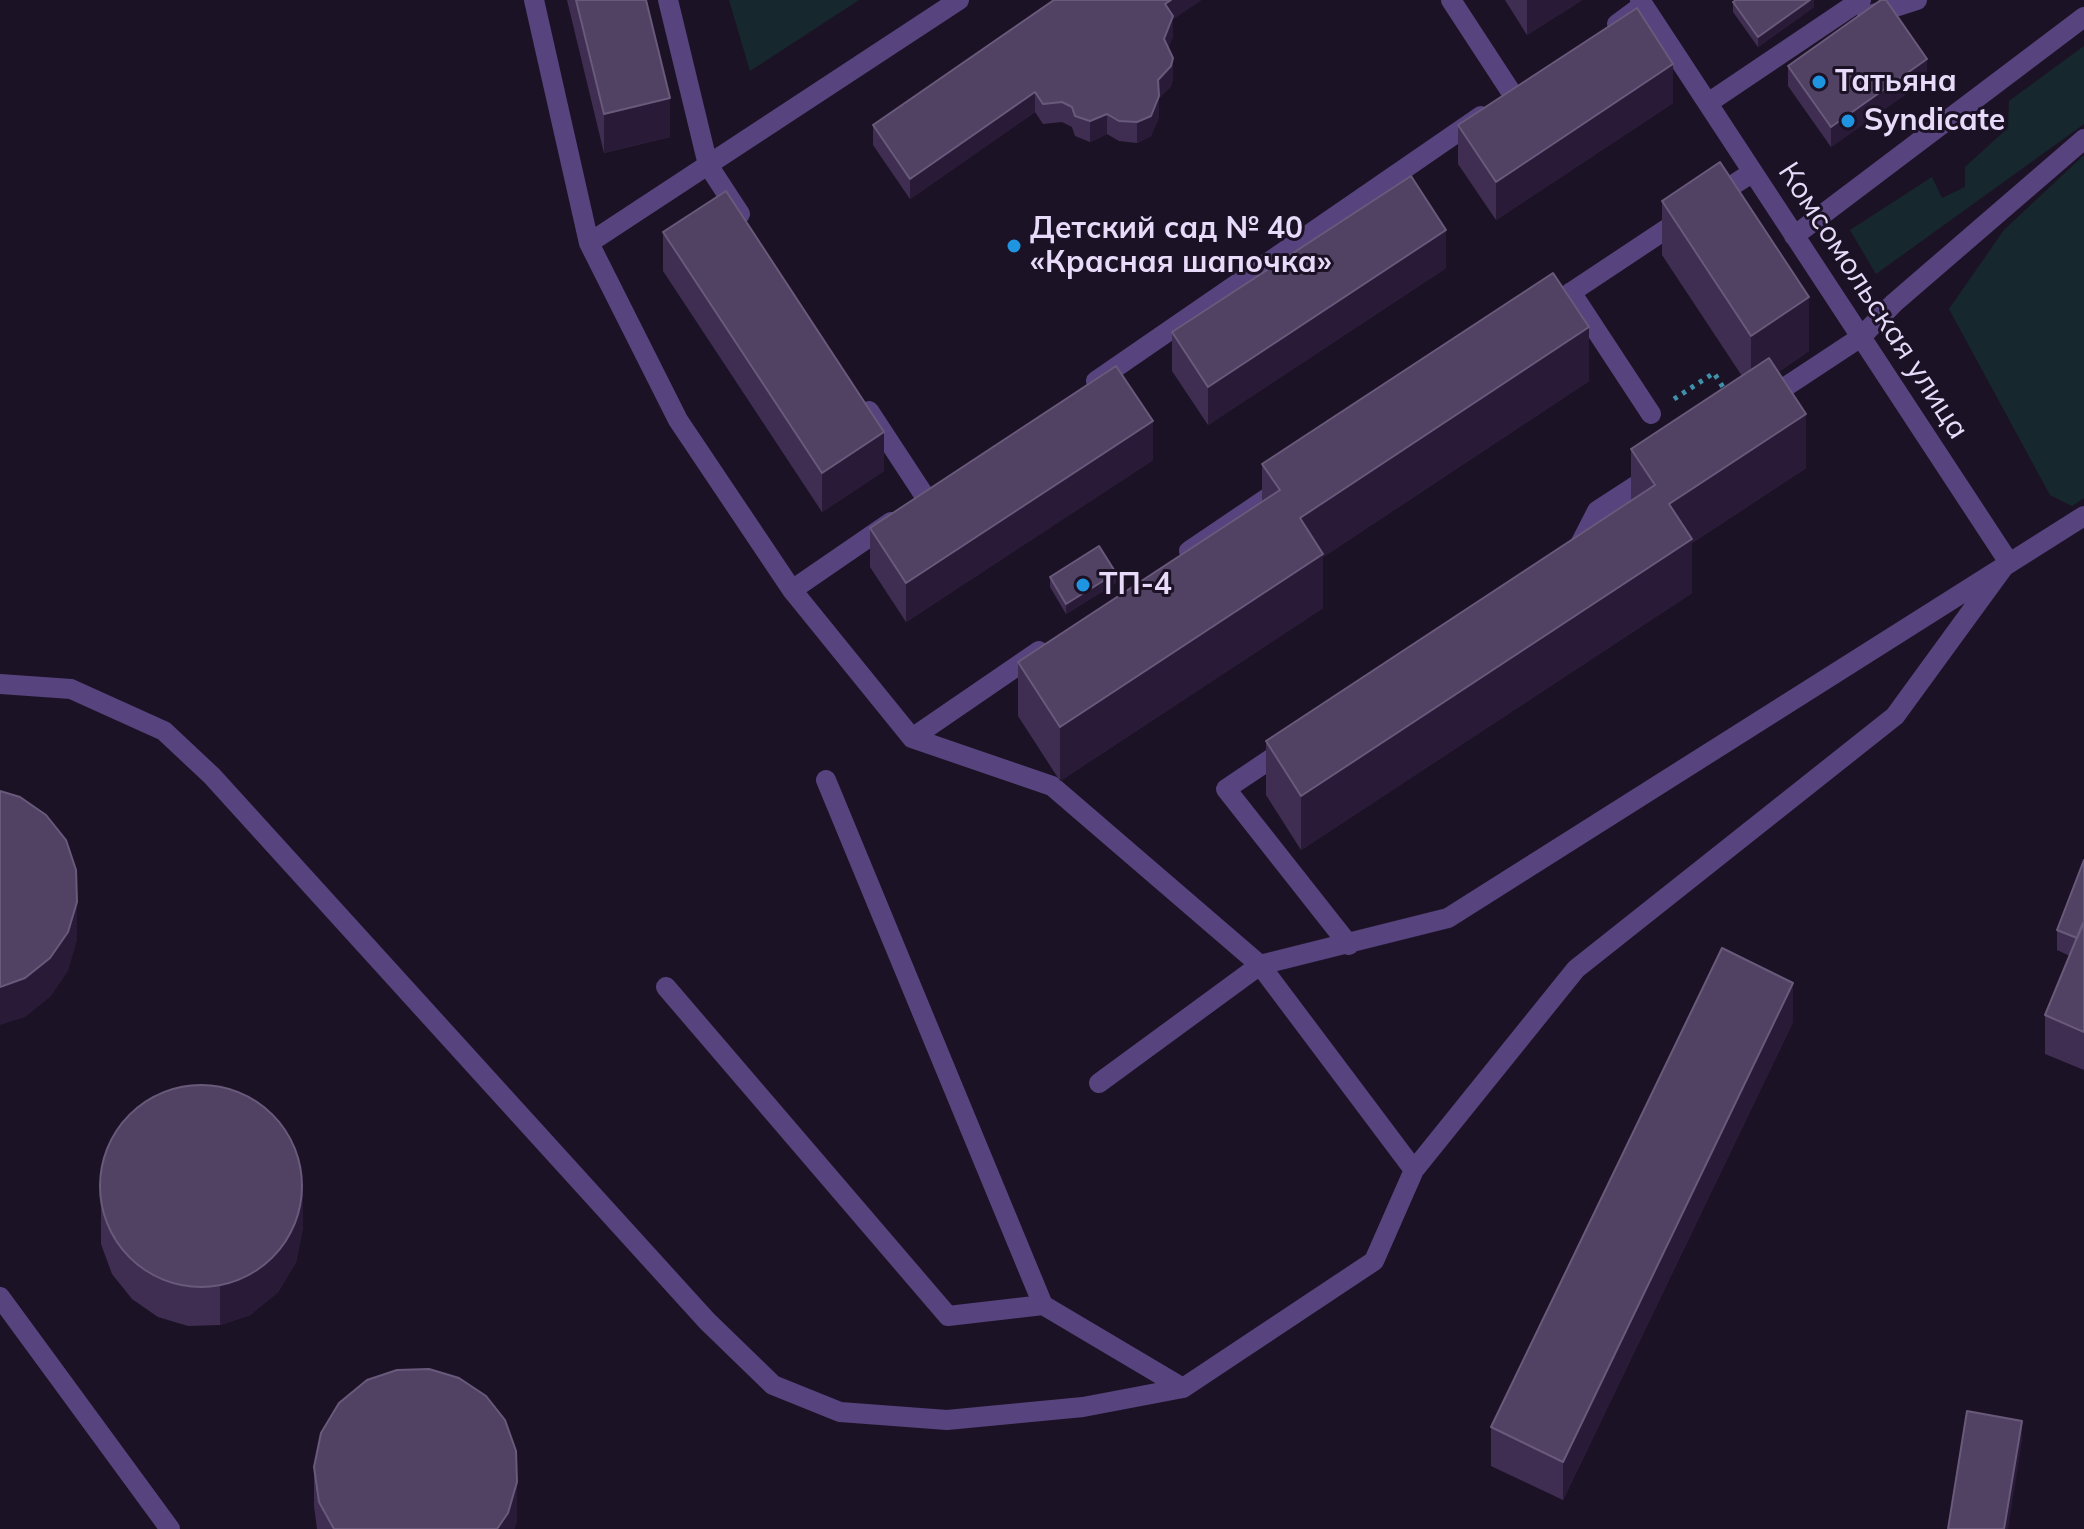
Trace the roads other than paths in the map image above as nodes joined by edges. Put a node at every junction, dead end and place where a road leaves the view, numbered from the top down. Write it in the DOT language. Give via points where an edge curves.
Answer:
graph roads {
  1 [pos="534,0"];
  2 [pos="668,0"];
  3 [pos="959,0"];
  4 [pos="1451,0"];
  5 [pos="1861,0"];
  6 [pos="1917,0"];
  7 [pos="1642,3"];
  8 [pos="2084,17"];
  9 [pos="1604,32"];
  10 [pos="1813,33"];
  11 [pos="1708,103"];
  12 [pos="2084,139"];
  13 [pos="708,165"];
  14 [pos="1753,172"];
  15 [pos="751,232"];
  16 [pos="1794,236"];
  17 [pos="589,243"];
  18 [pos="1571,292"];
  19 [pos="1532,318"];
  20 [pos="1861,337"];
  21 [pos="1083,390"];
  22 [pos="856,391"];
  23 [pos="1651,414"];
  24 [pos="1742,416"];
  25 [pos="1676,459"];
  26 [pos="1308,470"];
  27 [pos="2084,516"];
  28 [pos="1176,559"];
  29 [pos="2008,561"];
  30 [pos="1558,569"];
  31 [pos="792,590"];
  32 [pos="1057,639"];
  33 [pos="0,684"];
  34 [pos="1306,736"];
  35 [pos="912,738"];
  36 [pos="826,780"];
  37 [pos="1349,945"];
  38 [pos="1260,965"];
  39 [pos="666,987"];
  40 [pos="1099,1083"];
  41 [pos="1414,1170"];
  42 [pos="0,1297"];
  43 [pos="1043,1305"];
  44 [pos="1183,1388"];
  45 [pos="170,1529"];
  1 -- 17 [label="street"];
  2 -- 13 [label="street"];
  3 -- 13 [label="street"];
  4 -- 21 [label="street" via="1520,90"];
  5 -- 10 [label="street"];
  6 -- 10 [label="street"];
  7 -- 9 [label="street"];
  7 -- 11 [label="street, Комсомольская улица"];
  8 -- 16 [label="street"];
  10 -- 11 [label="street"];
  11 -- 14 [label="street, Комсомольская улица"];
  12 -- 20 [label="street"];
  13 -- 15 [label="street"];
  13 -- 17 [label="street"];
  14 -- 16 [label="street, Комсомольская улица"];
  14 -- 18 [label="street"];
  16 -- 20 [label="street, Комсомольская улица"];
  17 -- 31 [label="street" via="678,420"];
  18 -- 19 [label="street"];
  18 -- 23 [label="street"];
  20 -- 24 [label="street"];
  20 -- 29 [label="street, Комсомольская улица"];
  22 -- 31 [label="street" via="933,493"];
  25 -- 30 [label="street" via="1597,511 1571,561"];
  26 -- 28 [label="street"];
  27 -- 29 [label="street"];
  29 -- 37 [label="street" via="1448,918"];
  29 -- 41 [label="street" via="1895,716 1576,969"];
  31 -- 35 [label="street"];
  32 -- 35 [label="street"];
  33 -- 44 [label="street" via="71,689 174,740 707,1321 773,1385 840,1412 947,1420 1083,1407"];
  34 -- 37 [label="street" via="1226,789"];
  35 -- 38 [label="street" via="1052,786"];
  36 -- 43 [label="street"];
  37 -- 38 [label="street"];
  38 -- 40 [label="street"];
  38 -- 41 [label="street"];
  39 -- 43 [label="street" via="948,1316"];
  41 -- 44 [label="street" via="1374,1261"];
  42 -- 45 [label="street"];
  43 -- 44 [label="street"];
}
